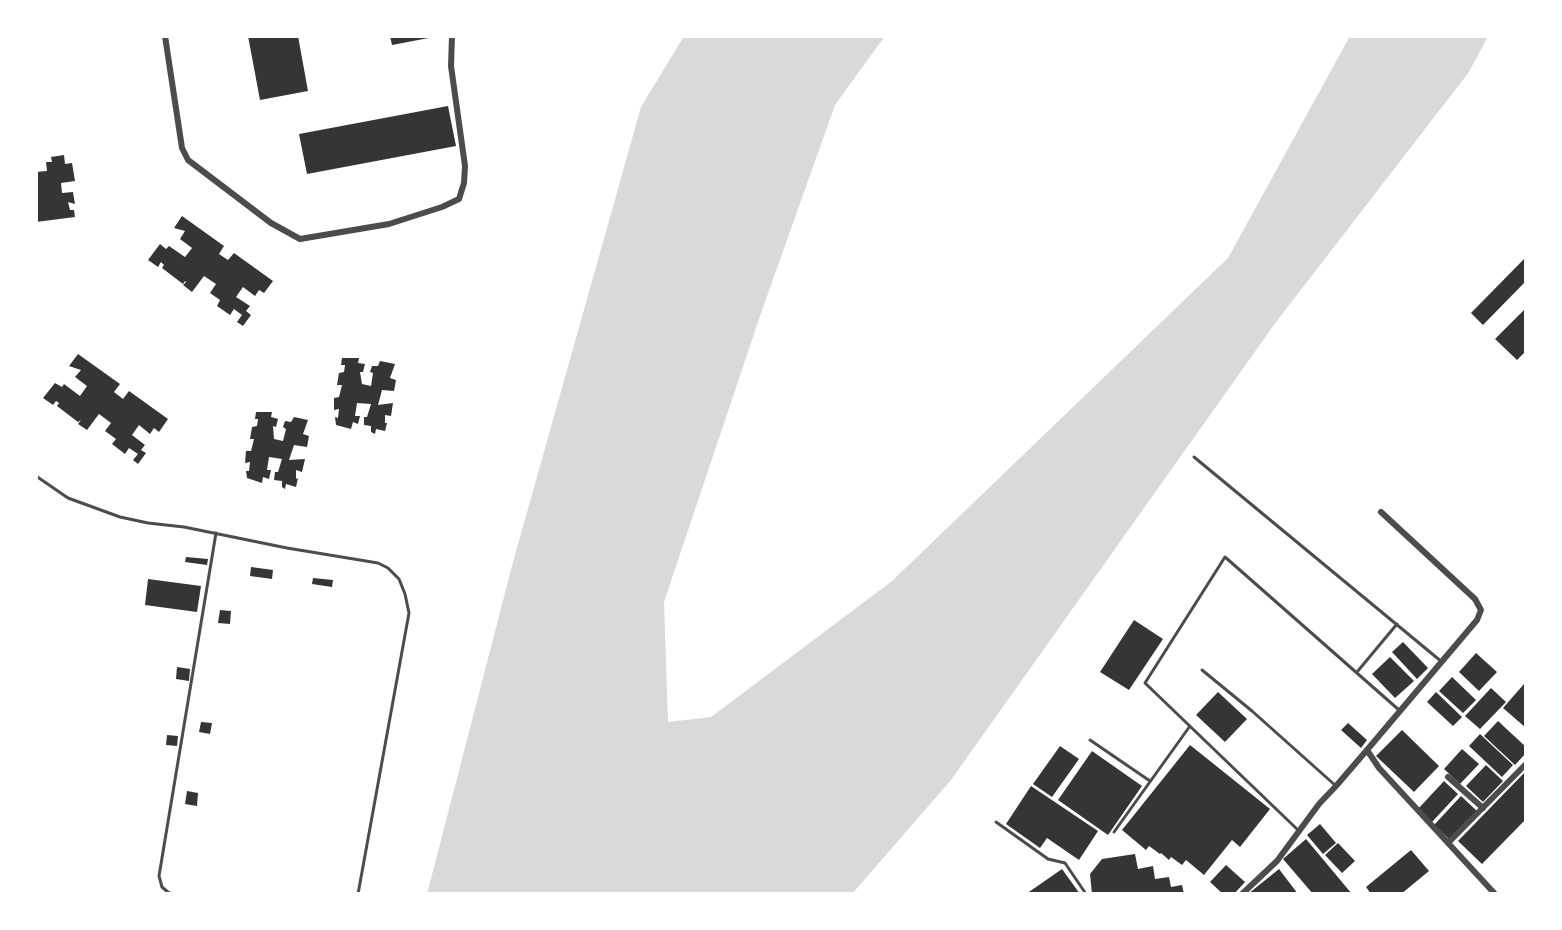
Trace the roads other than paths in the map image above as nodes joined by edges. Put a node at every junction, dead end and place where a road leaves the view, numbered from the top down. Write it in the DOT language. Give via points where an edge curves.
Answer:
graph roads {
  1 [pos="165,36"];
  2 [pos="452,36"];
  3 [pos="1194,457"];
  4 [pos="36,476"];
  5 [pos="1381,512"];
  6 [pos="216,534"];
  7 [pos="1396,624"];
  8 [pos="1442,662"];
  9 [pos="1202,670"];
  10 [pos="1357,672"];
  11 [pos="1400,711"];
  12 [pos="1190,726"];
  13 [pos="1090,740"];
  14 [pos="1367,750"];
  15 [pos="1526,764"];
  16 [pos="1448,777"];
  17 [pos="1150,781"];
  18 [pos="1336,786"];
  19 [pos="1483,808"];
  20 [pos="996,822"];
  21 [pos="1299,831"];
  22 [pos="1114,832"];
  23 [pos="1448,843"];
  24 [pos="175,894"];
  25 [pos="358,894"];
  26 [pos="1086,894"];
  27 [pos="1242,894"];
  28 [pos="1495,894"];
  1 -- 2 [label="street" via="182,148 188,160 271,223 300,239 389,225 459,199 465,166 451,66"];
  3 -- 7 [label="lane"];
  4 -- 6 [label="lane" via="68,498 120,517"];
  5 -- 8 [label="street" via="1475,599 1481,610"];
  6 -- 24 [label="lane" via="159,876 162,887"];
  6 -- 25 [label="lane" via="378,563 399,579 405,594 409,613"];
  7 -- 8 [label="lane"];
  7 -- 10 [label="lane"];
  8 -- 11 [label="street"];
  9 -- 18 [label="lane"];
  10 -- 11 [label="lane"];
  10 -- 12 [label="lane" via="1225,557 1145,683"];
  11 -- 14 [label="street"];
  12 -- 17 [label="lane"];
  12 -- 21 [label="lane"];
  13 -- 17 [label="lane"];
  14 -- 18 [label="street"];
  14 -- 23 [label="street"];
  15 -- 19 [label="street"];
  16 -- 19 [label="street"];
  17 -- 22 [label="lane"];
  18 -- 21 [label="street"];
  19 -- 23 [label="street"];
  20 -- 26 [label="lane" via="1048,859 1065,863"];
  21 -- 27 [label="street" via="1277,861"];
  23 -- 28 [label="street"];
}
